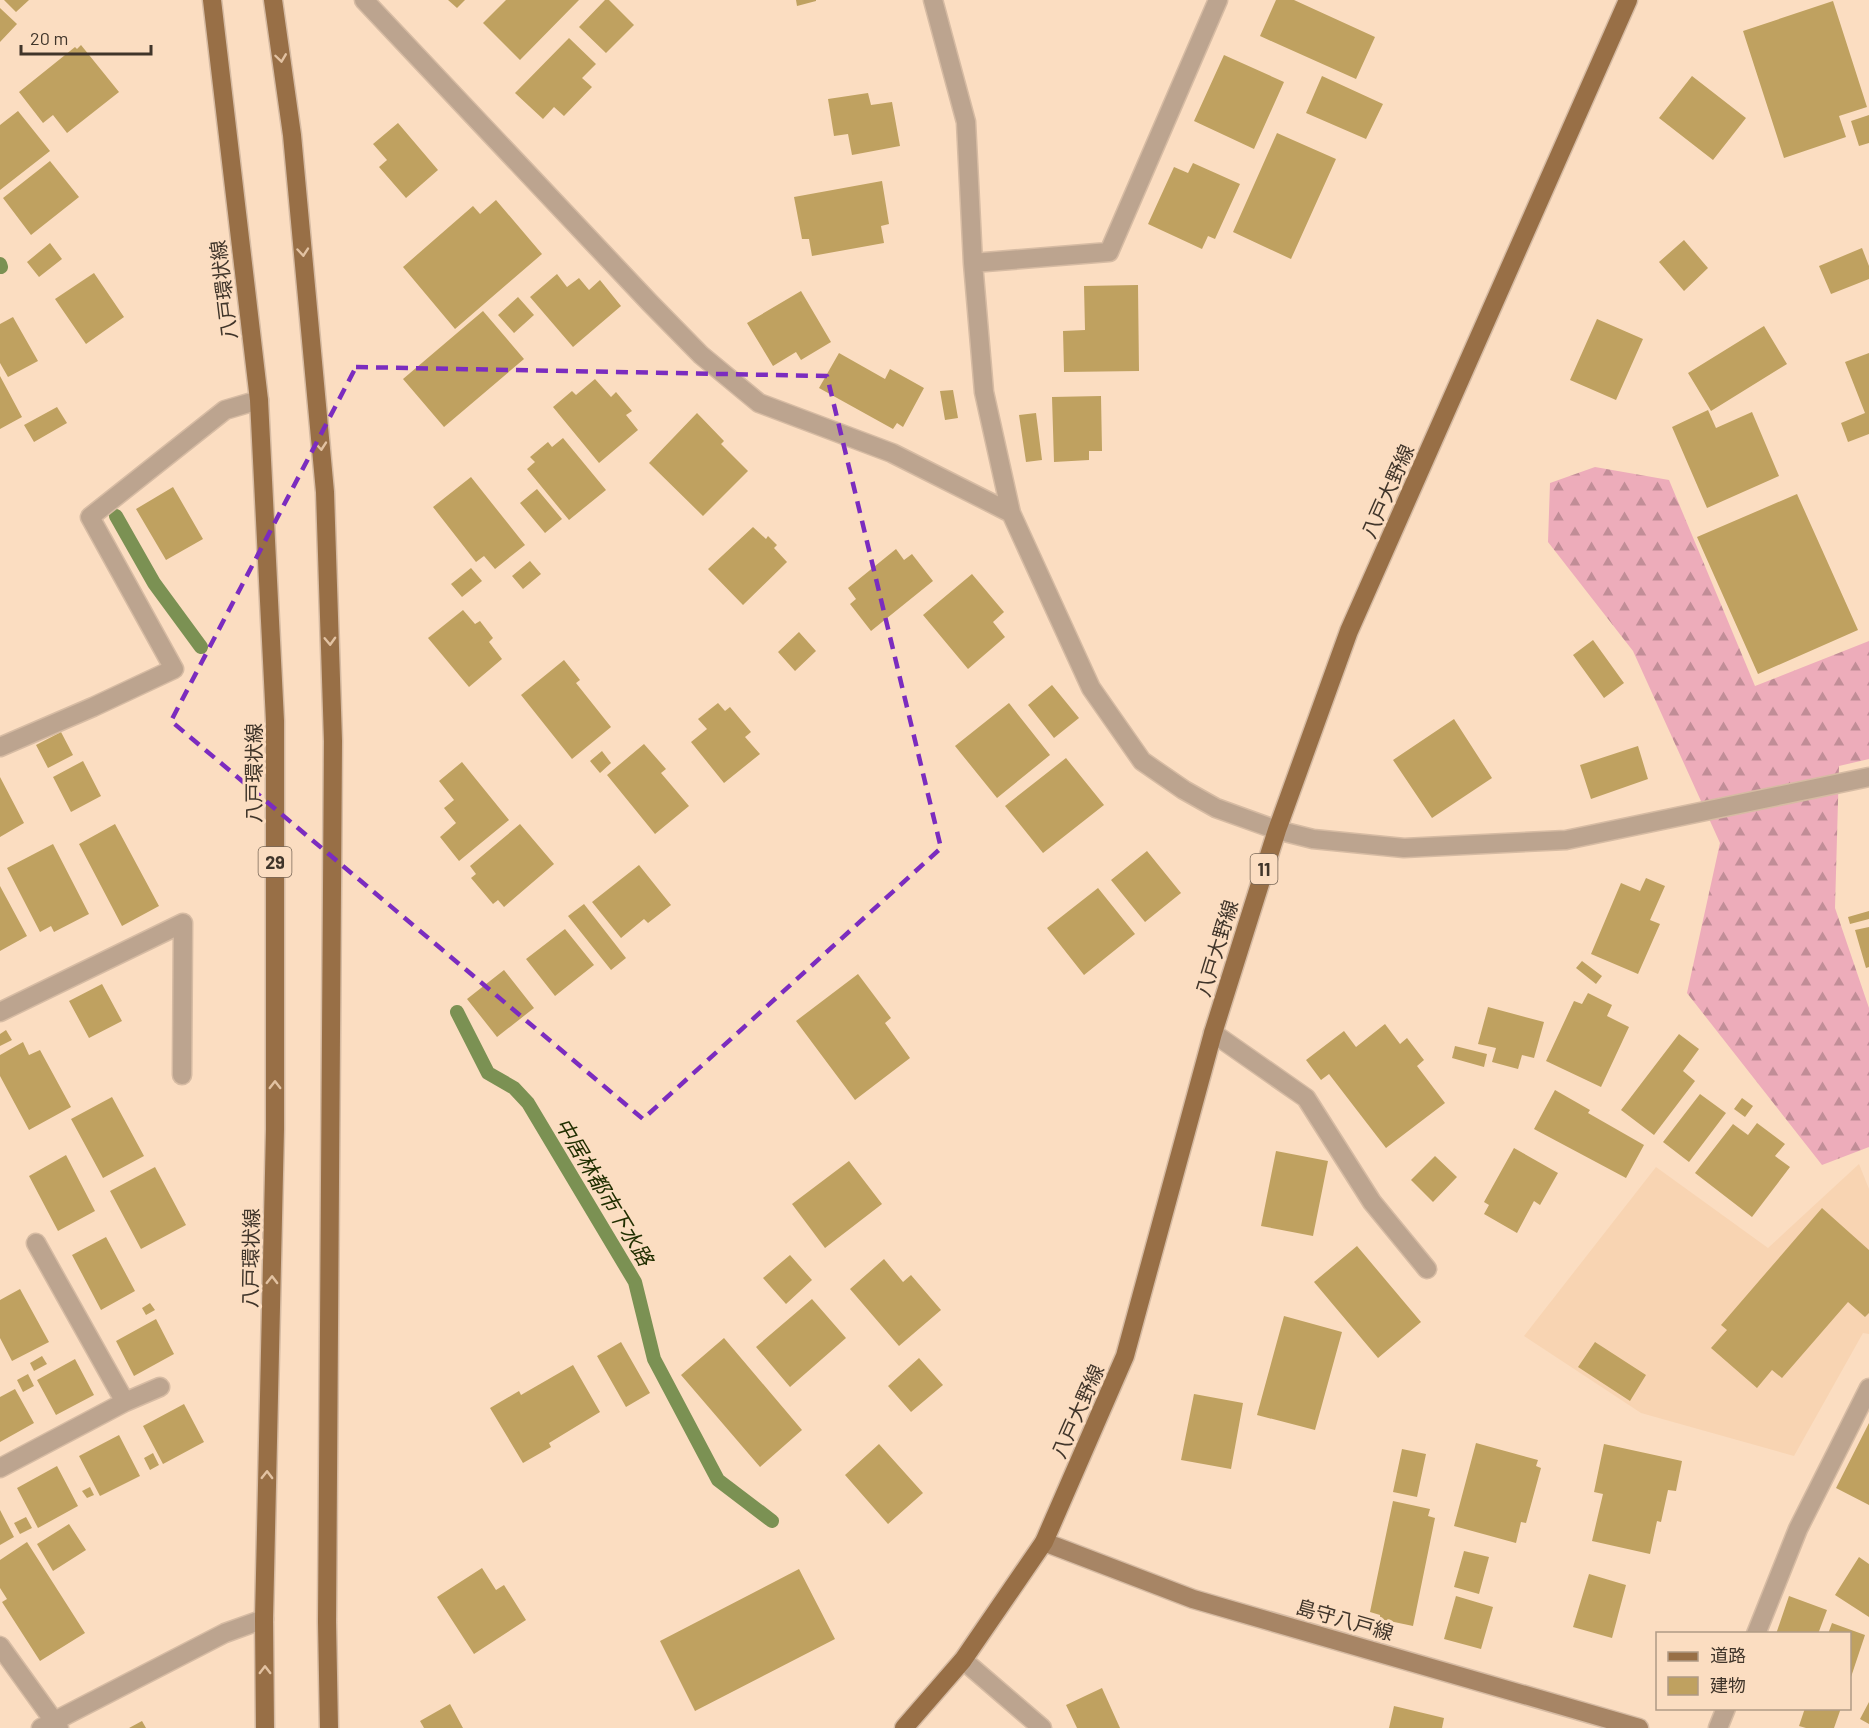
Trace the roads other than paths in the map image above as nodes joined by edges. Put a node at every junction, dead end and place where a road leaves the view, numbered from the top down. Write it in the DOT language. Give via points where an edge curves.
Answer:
graph roads {
  1 [pos="212,0"];
  2 [pos="273,0"];
  3 [pos="364,0"];
  4 [pos="933,0"];
  5 [pos="1218,0"];
  6 [pos="1628,0"];
  7 [pos="973,263"];
  8 [pos="259,400"];
  9 [pos="1011,513"];
  10 [pos="0,747"];
  11 [pos="1869,777"];
  12 [pos="1277,830"];
  13 [pos="0,1012"];
  14 [pos="1213,1033"];
  15 [pos="182,1075"];
  16 [pos="36,1243"];
  17 [pos="1427,1269"];
  18 [pos="160,1387"];
  19 [pos="1869,1388"];
  20 [pos="125,1402"];
  21 [pos="0,1468"];
  22 [pos="1044,1542"];
  23 [pos="264,1619"];
  24 [pos="1757,1632"];
  25 [pos="0,1646"];
  26 [pos="963,1660"];
  27 [pos="1725,1710"];
  28 [pos="52,1726"];
  29 [pos="265,1728"];
  30 [pos="329,1728"];
  31 [pos="904,1728"];
  32 [pos="1042,1728"];
  33 [pos="1639,1728"];
  34 [pos="1718,1728"];
  1 -- 8 [label="main road, 八戸環状線 / 29"];
  2 -- 30 [label="main road, one-way" via="292,135 325,492 333,718"];
  3 -- 9 [label="street" via="675,329 759,403 892,453"];
  4 -- 7 [label="street" via="966,122"];
  5 -- 7 [label="street" via="1109,252"];
  6 -- 12 [label="main road, 八戸大野線 / 11" via="1349,631"];
  7 -- 9 [label="street" via="984,392"];
  8 -- 10 [label="street" via="225,411 90,517 174,669"];
  23 -- 8 [label="main road, 八戸環状線 / 29, one-way" via="275,1129 275,721"];
  9 -- 12 [label="street" via="1091,688 1142,761 1216,808"];
  11 -- 12 [label="street" via="1566,840 1404,848 1313,839"];
  12 -- 14 [label="main road, 八戸大野線 / 11"];
  13 -- 15 [label="street" via="183,923"];
  14 -- 17 [label="street" via="1306,1098 1372,1202"];
  14 -- 22 [label="main road, 八戸大野線 / 11" via="1125,1356"];
  16 -- 20 [label="street"];
  18 -- 20 [label="street"];
  19 -- 24 [label="street" via="1798,1529"];
  20 -- 21 [label="street"];
  22 -- 26 [label="main road, 八戸大野線 / 11"];
  22 -- 33 [label="main road, 島守八戸線" via="1193,1599"];
  23 -- 28 [label="street" via="225,1633"];
  29 -- 23 [label="main road, 八戸環状線 / 29, one-way"];
  25 -- 28 [label="street"];
  26 -- 31 [label="main road, 八戸大野線 / 11"];
  26 -- 32 [label="street"];
  27 -- 34 [label="street"];
}
